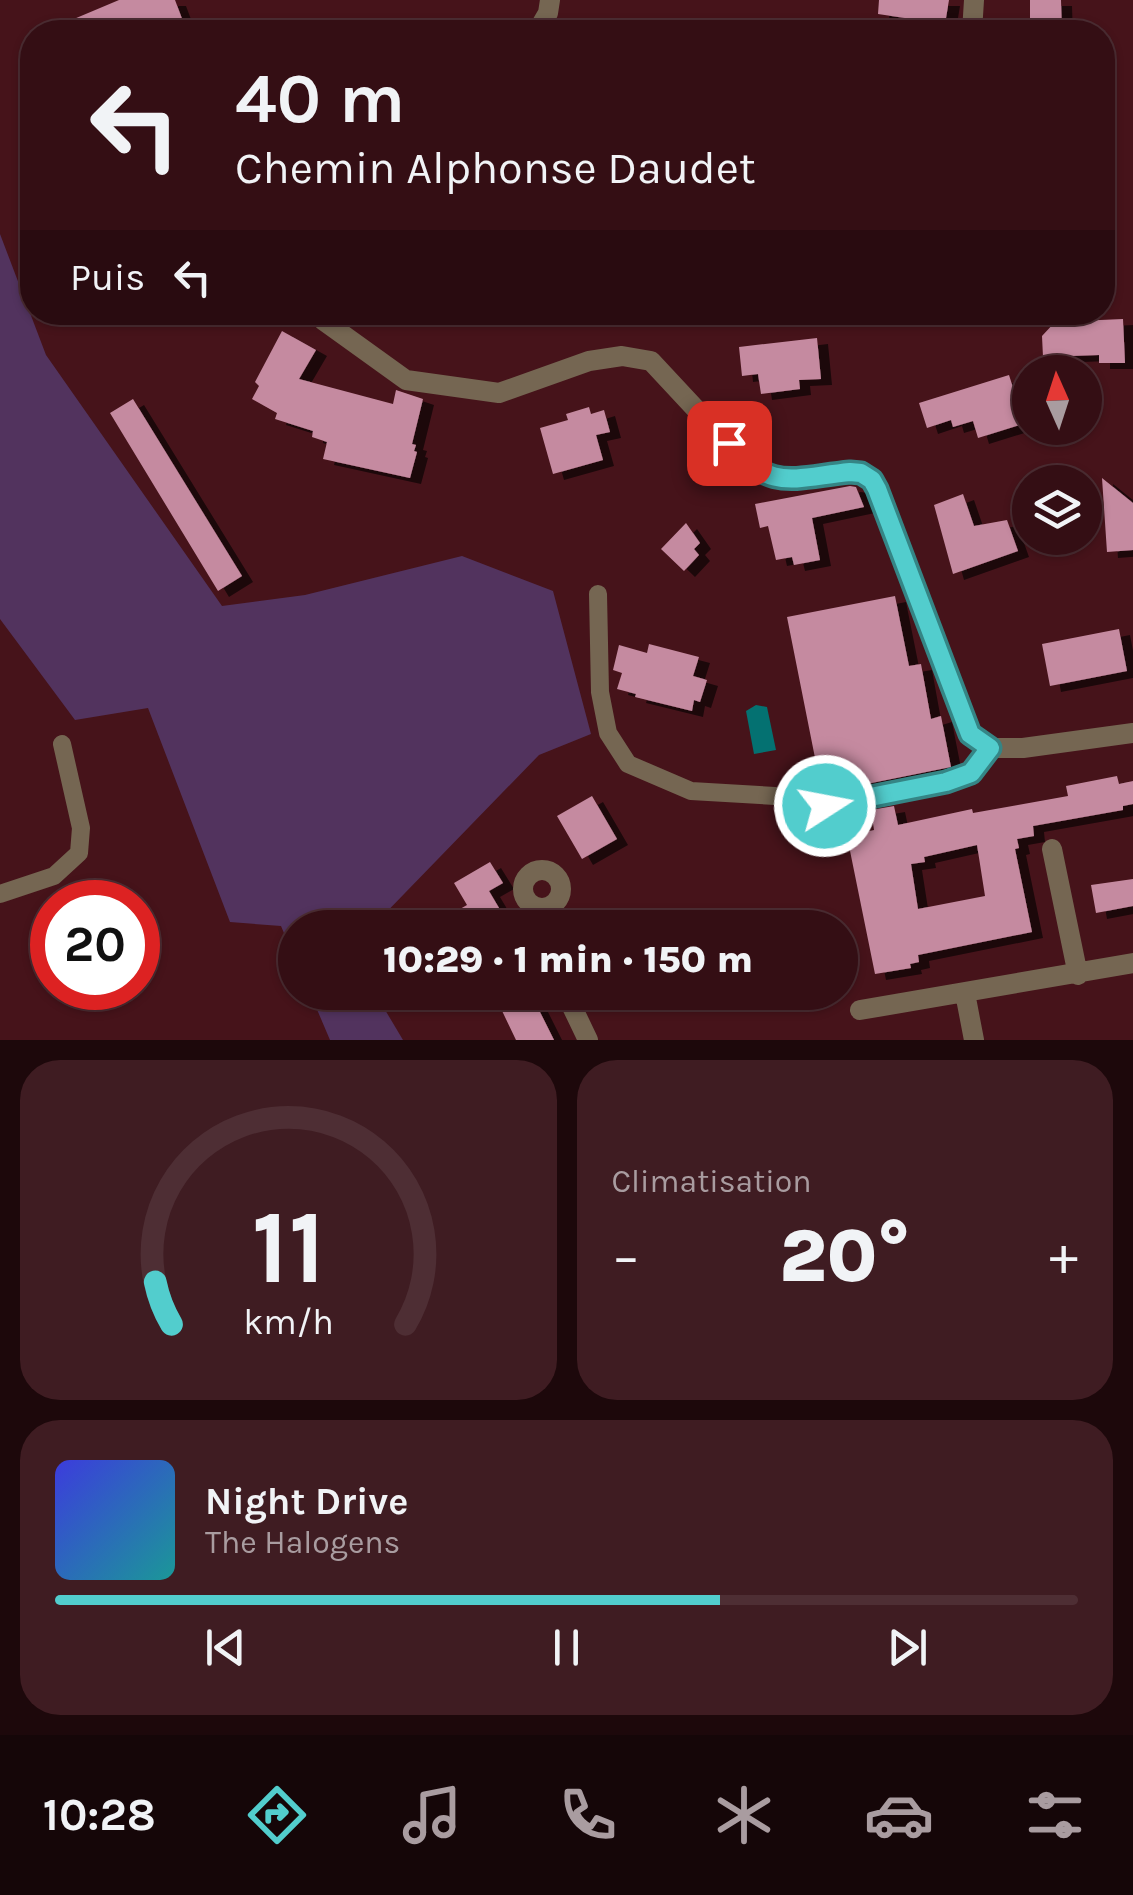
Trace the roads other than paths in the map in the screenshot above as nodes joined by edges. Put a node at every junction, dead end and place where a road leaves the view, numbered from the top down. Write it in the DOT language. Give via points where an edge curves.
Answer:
graph roads {
  1 [pos="330,325"];
  2 [pos="598,594"];
  3 [pos="1133,733"];
  4 [pos="62,744"];
  5 [pos="990,748"];
  6 [pos="1052,849"];
  7 [pos="0,894"];
  8 [pos="1133,963"];
  9 [pos="1078,975"];
  10 [pos="965,993"];
  11 [pos="573,1010"];
  12 [pos="860,1010"];
  13 [pos="588,1040"];
  14 [pos="974,1040"];
  1 -- 5 [label="street" via="406,380 499,393 590,362 622,356 651,361 763,476 850,472 872,480 970,734"];
  2 -- 5 [label="lane" via="608,734 628,764 691,791 825,806 946,782 971,773"];
  3 -- 5 [label="street"];
  4 -- 7 [label="lane" via="82,828 79,853 54,876"];
  6 -- 9 [label="street"];
  8 -- 9 [label="street"];
  9 -- 10 [label="street"];
  10 -- 12 [label="street"];
  10 -- 14 [label="street"];
  11 -- 13 [label="street"];
}
